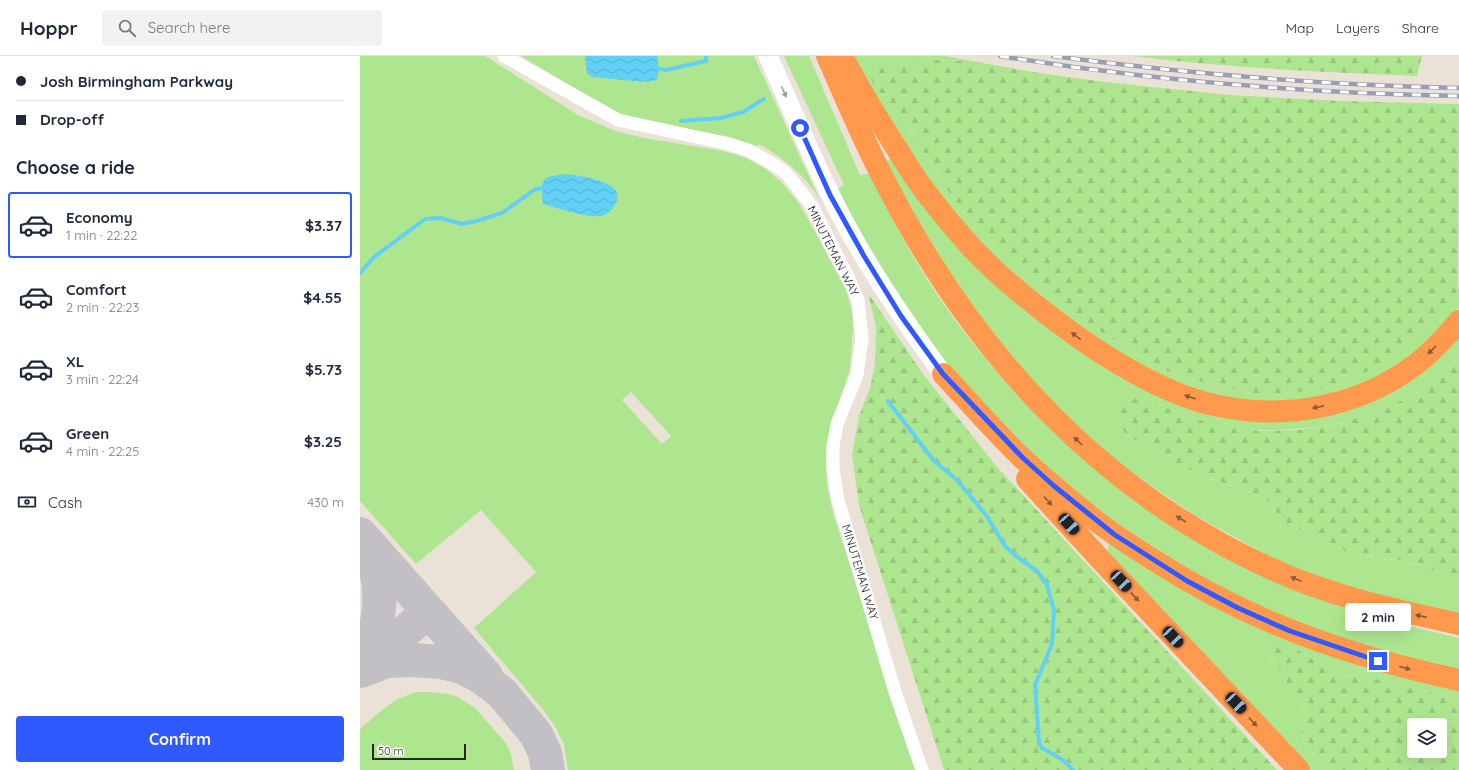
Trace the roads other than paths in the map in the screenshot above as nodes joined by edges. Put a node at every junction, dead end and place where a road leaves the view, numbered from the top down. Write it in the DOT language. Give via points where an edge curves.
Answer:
graph roads {
  1 [pos="504,56"];
  2 [pos="768,56"];
  3 [pos="827,56"];
  4 [pos="842,56"];
  5 [pos="1459,321"];
  6 [pos="943,374"];
  7 [pos="1459,624"];
  8 [pos="1459,680"];
  9 [pos="922,770"];
  10 [pos="1299,770"];
  1 -- 9 [label="street, MINUTEMAN WAY" via="618,120 729,144 750,151 786,173 812,206 858,300 862,339 857,375 837,424 833,446 833,469 838,500"];
  2 -- 6 [label="main road, one-way" via="830,195 856,243 901,316"];
  7 -- 3 [label="highway, one-way" via="1370,604 1296,579 1241,554 1172,514 1086,449 1020,383 978,332 946,286 878,170"];
  5 -- 4 [label="highway, one-way" via="1425,356 1402,373 1378,387 1338,403 1314,408 1265,412 1217,406 1168,389 1083,342 1023,295 974,249 918,182 866,102"];
  6 -- 8 [label="highway, one-way" via="1023,458 1054,486 1115,535 1175,574 1218,598 1290,631 1378,661"];
  6 -- 10 [label="highway, one-way" via="965,407 992,440 1105,565"];
}
